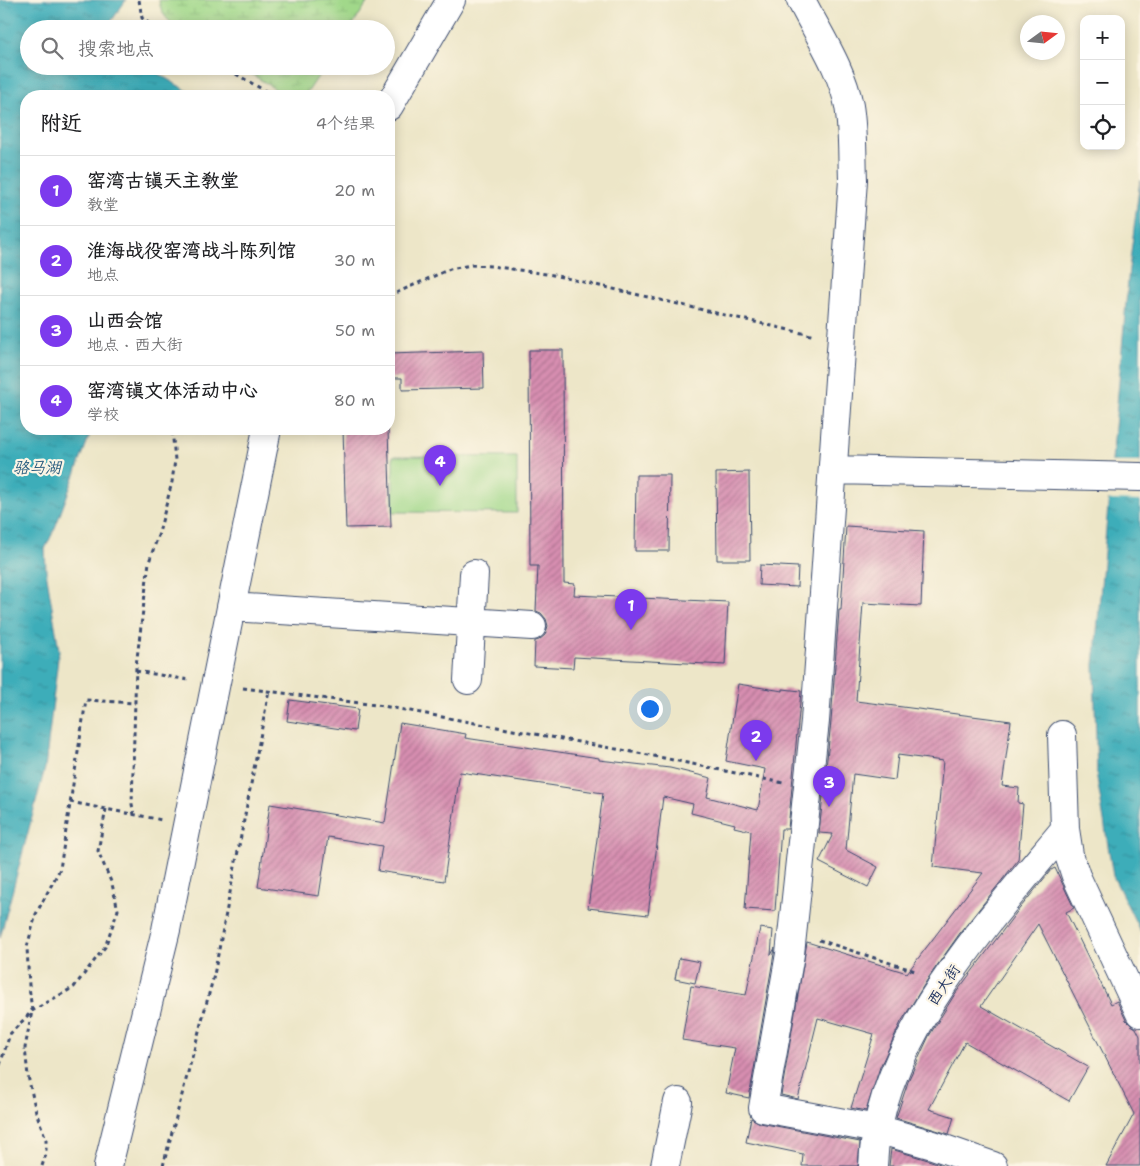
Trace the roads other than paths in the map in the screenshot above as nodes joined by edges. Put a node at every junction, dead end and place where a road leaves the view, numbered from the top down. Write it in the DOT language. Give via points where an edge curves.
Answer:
graph roads {
  1 [pos="451,0"];
  2 [pos="801,0"];
  3 [pos="395,96"];
  4 [pos="266,435"];
  5 [pos="833,470"];
  6 [pos="1140,477"];
  7 [pos="474,574"];
  8 [pos="231,607"];
  9 [pos="471,622"];
  10 [pos="532,626"];
  11 [pos="468,680"];
  12 [pos="1062,735"];
  13 [pos="1065,829"];
  14 [pos="1140,1013"];
  15 [pos="678,1102"];
  16 [pos="878,1129"];
  17 [pos="108,1166"];
  18 [pos="664,1166"];
  19 [pos="873,1166"];
  20 [pos="993,1166"];
  1 -- 3 [label="street"];
  2 -- 5 [label="street" via="840,75 852,130 853,180"];
  4 -- 8 [label="street"];
  5 -- 6 [label="street"];
  5 -- 16 [label="street" via="815,721 790,954 763,1108"];
  7 -- 9 [label="street"];
  8 -- 9 [label="street"];
  8 -- 17 [label="street" via="166,930"];
  9 -- 10 [label="street"];
  9 -- 11 [label="street"];
  12 -- 13 [label="street"];
  13 -- 14 [label="street" via="1076,876"];
  13 -- 16 [label="street, 西大街" via="941,986 900,1059 882,1104"];
  15 -- 18 [label="street"];
  16 -- 19 [label="street, 西大街"];
  16 -- 20 [label="street"];
}
